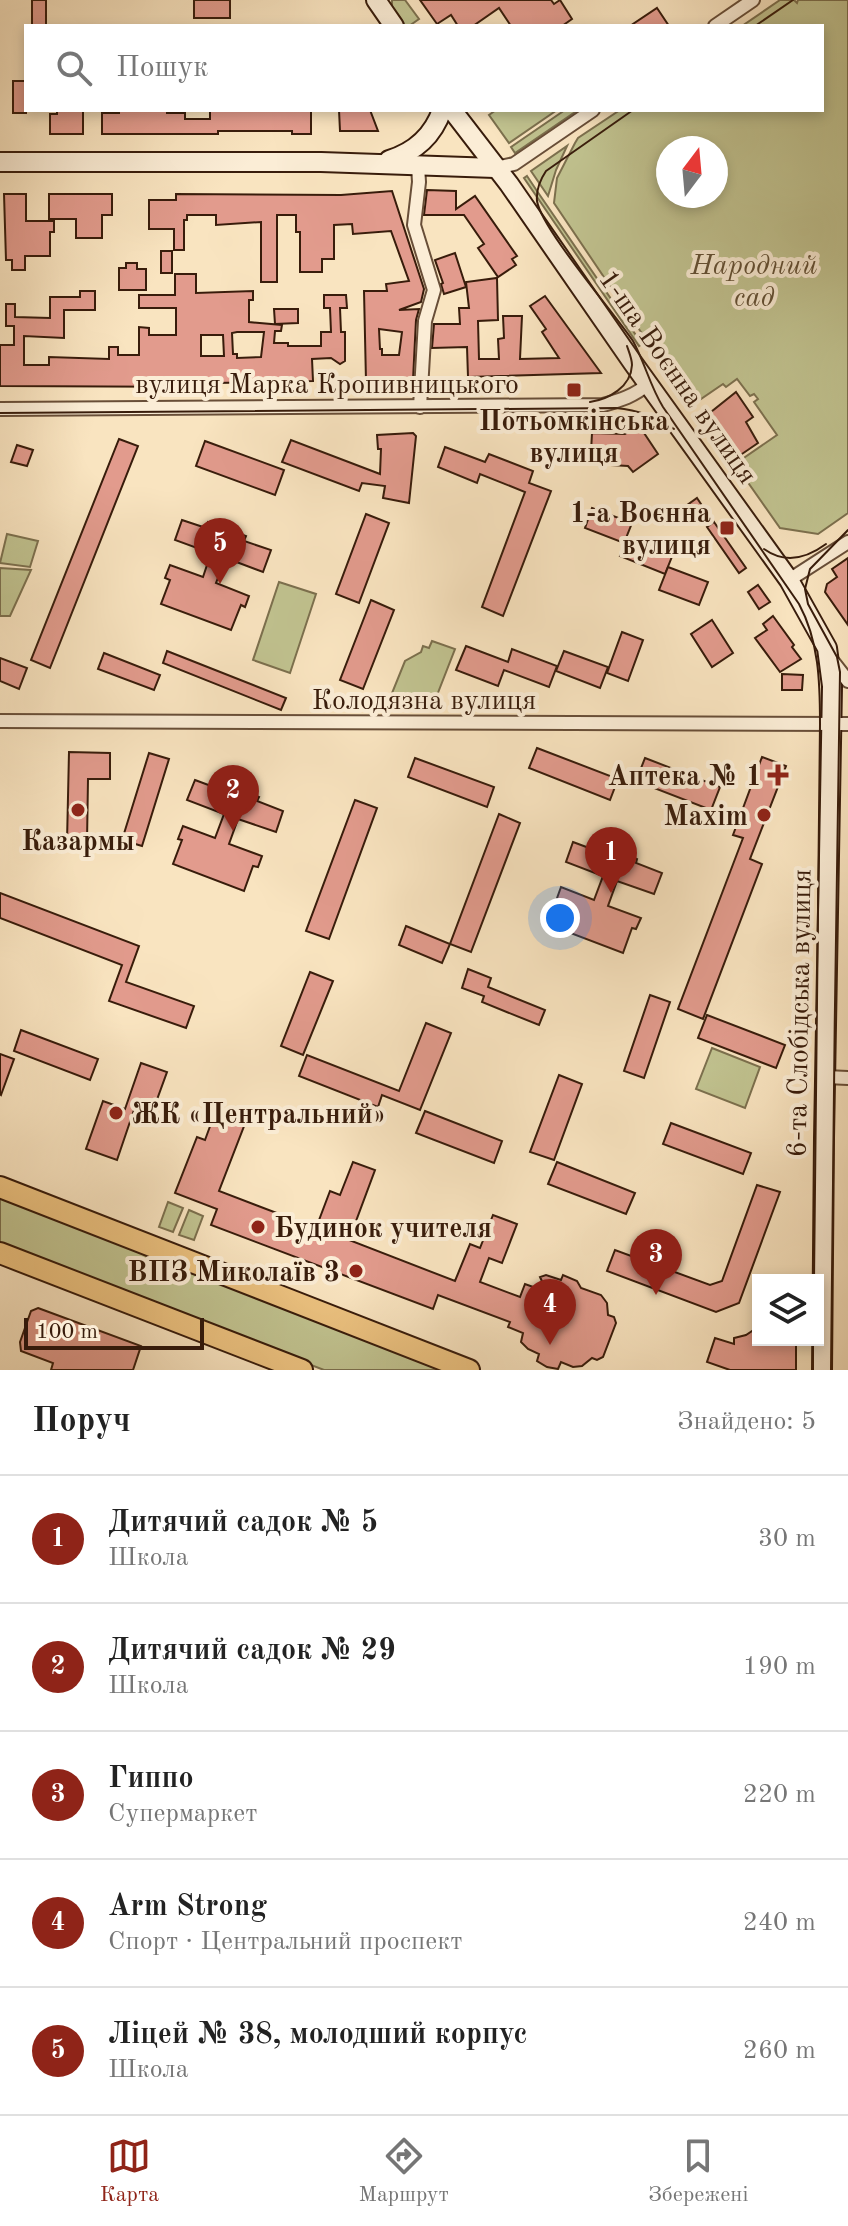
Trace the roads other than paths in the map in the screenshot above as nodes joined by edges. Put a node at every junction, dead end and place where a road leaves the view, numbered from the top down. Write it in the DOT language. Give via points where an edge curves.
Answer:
graph roads {
  1 [pos="376,0"];
  2 [pos="753,0"];
  3 [pos="393,24"];
  4 [pos="718,24"];
  5 [pos="441,112"];
  6 [pos="453,112"];
  7 [pos="590,112"];
  8 [pos="0,162"];
  9 [pos="379,163"];
  10 [pos="418,166"];
  11 [pos="495,168"];
  12 [pos="648,384"];
  13 [pos="420,407"];
  14 [pos="0,409"];
  15 [pos="848,542"];
  16 [pos="789,580"];
  17 [pos="830,658"];
  18 [pos="848,681"];
  19 [pos="0,721"];
  20 [pos="839,724"];
  21 [pos="826,1077"];
  22 [pos="848,1078"];
  23 [pos="0,1187"];
  24 [pos="0,1253"];
  25 [pos="302,1370"];
  26 [pos="469,1370"];
  27 [pos="822,1370"];
  1 -- 3 [label="street"];
  2 -- 4 [label="street"];
  5 -- 9 [label="street" via="422,143"];
  6 -- 11 [label="street, 1-ша Воєнна вулиця"];
  7 -- 11 [label="street" via="514,164"];
  8 -- 9 [label="street"];
  9 -- 10 [label="street"];
  10 -- 11 [label="street"];
  10 -- 13 [label="street" via="414,225 434,290 425,321"];
  11 -- 12 [label="street, 1-ша Воєнна вулиця"];
  12 -- 13 [label="street, вулиця Марка Кропивницького" via="603,405"];
  12 -- 16 [label="street, 1-ша Воєнна вулиця"];
  13 -- 14 [label="street, вулиця Марка Кропивницького"];
  15 -- 16 [label="street"];
  16 -- 17 [label="street, 1-ша Воєнна вулиця"];
  17 -- 18 [label="street, 1-ша Воєнна вулиця"];
  17 -- 20 [label="street, 6-та Слобідська вулиця"];
  19 -- 20 [label="street, Колодязна вулиця"];
  20 -- 21 [label="street, 6-та Слобідська вулиця"];
  21 -- 22 [label="street"];
  21 -- 27 [label="street, 6-та Слобідська вулиця"];
  23 -- 26 [label="main road"];
  24 -- 25 [label="main road"];
}
